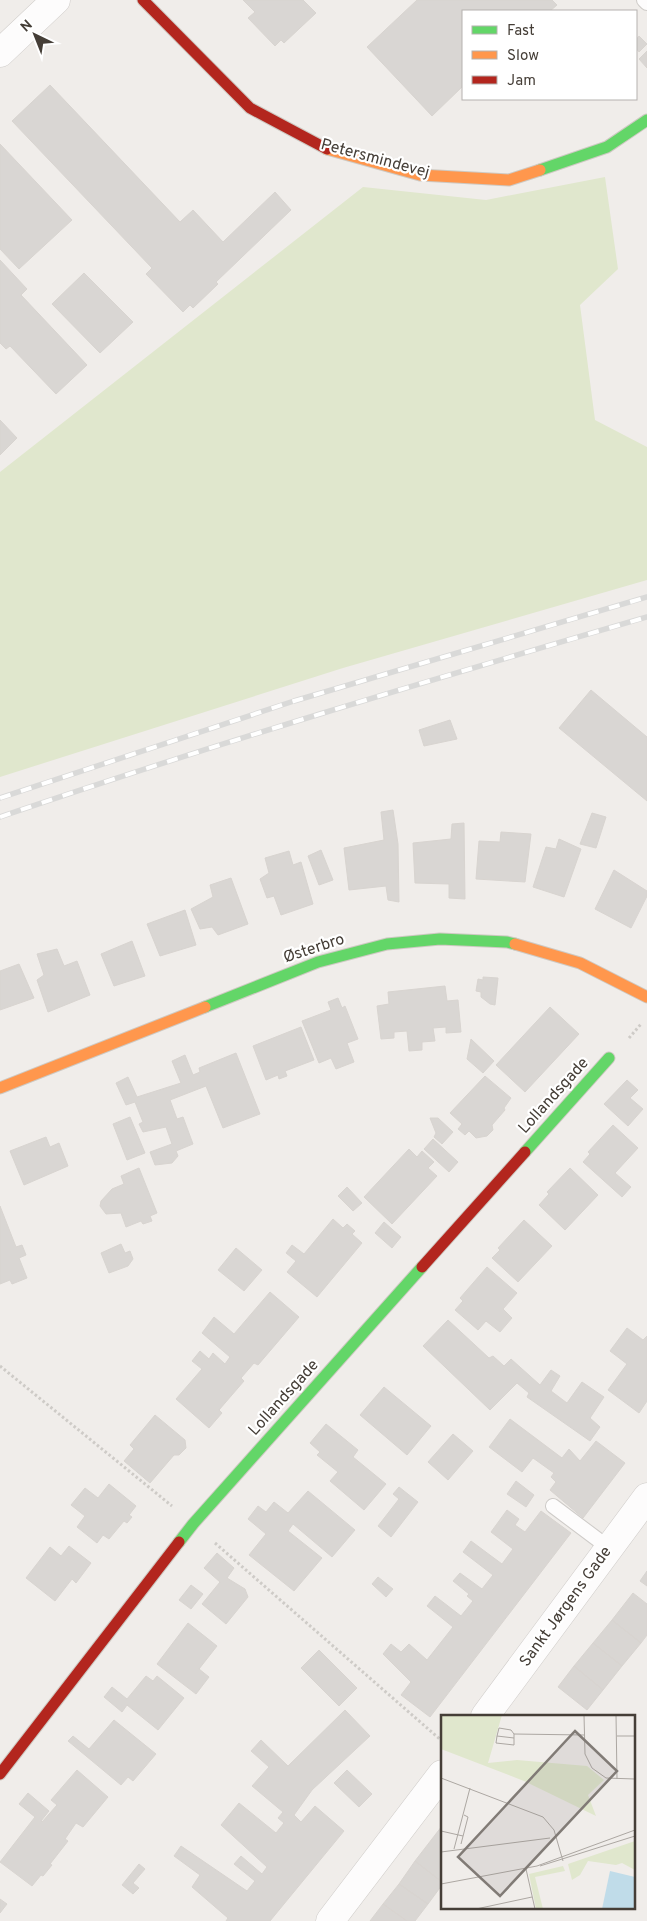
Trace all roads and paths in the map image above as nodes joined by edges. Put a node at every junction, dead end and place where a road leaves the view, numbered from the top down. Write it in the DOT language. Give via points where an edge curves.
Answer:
graph roads {
  1 [pos="56,0"];
  2 [pos="143,0"];
  3 [pos="644,0"];
  4 [pos="647,4"];
  5 [pos="0,53"];
  6 [pos="647,120"];
  7 [pos="647,997"];
  8 [pos="609,1058"];
  9 [pos="0,1088"];
  10 [pos="0,1366"];
  11 [pos="647,1497"];
  12 [pos="553,1506"];
  13 [pos="193,1524"];
  14 [pos="609,1548"];
  15 [pos="486,1715"];
  16 [pos="441,1740"];
  17 [pos="0,1774"];
  18 [pos="441,1775"];
  19 [pos="330,1921"];
  1 -- 5 [label="street"];
  2 -- 6 [label="street, Petersmindevej" via="250,108 322,148 420,175 509,180 607,147"];
  3 -- 4 [label="lane"];
  7 -- 9 [label="street, Østerbro" via="580,963 507,942 440,939 387,944 318,962"];
  8 -- 13 [label="street, Lollandsgade"];
  10 -- 13 [label="path"];
  11 -- 14 [label="street, Sankt Jørgens Gade"];
  12 -- 14 [label="lane"];
  13 -- 16 [label="path"];
  13 -- 17 [label="street, Lollandsgade"];
  14 -- 15 [label="street, Sankt Jørgens Gade"];
  18 -- 19 [label="street"];
}
